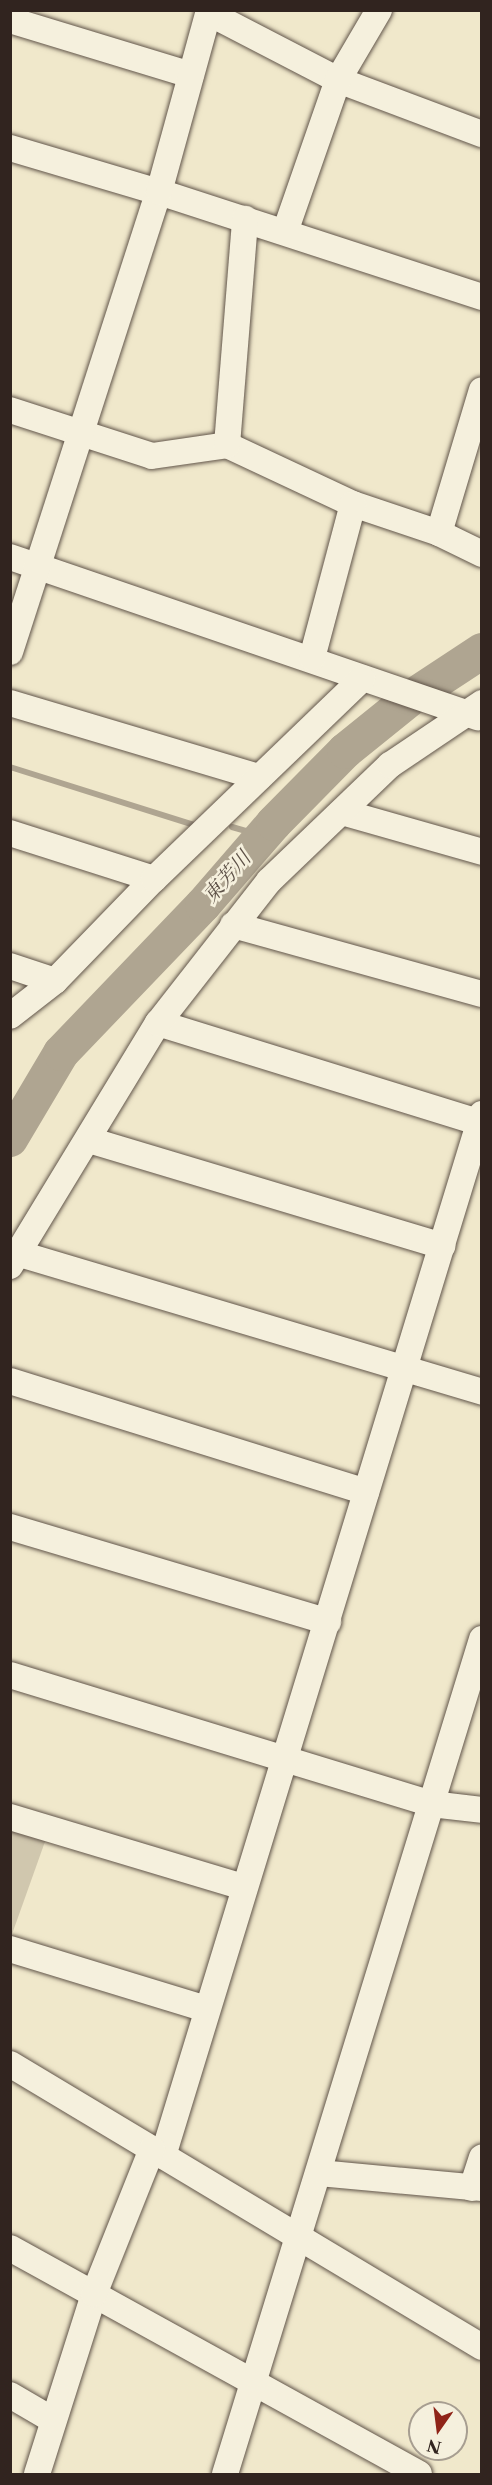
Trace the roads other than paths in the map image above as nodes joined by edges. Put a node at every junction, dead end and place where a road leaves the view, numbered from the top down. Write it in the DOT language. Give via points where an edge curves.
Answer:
graph roads {
  1 [pos="379,10"];
  2 [pos="209,12"];
  3 [pos="10,20"];
  4 [pos="191,75"];
  5 [pos="338,80"];
  6 [pos="482,134"];
  7 [pos="10,148"];
  8 [pos="159,192"];
  9 [pos="245,219"];
  10 [pos="285,232"];
  11 [pos="482,297"];
  12 [pos="482,390"];
  13 [pos="10,410"];
  14 [pos="476,429"];
  15 [pos="81,430"];
  16 [pos="227,445"];
  17 [pos="353,504"];
  18 [pos="439,533"];
  19 [pos="482,554"];
  20 [pos="10,556"];
  21 [pos="39,565"];
  22 [pos="10,652"];
  23 [pos="312,658"];
  24 [pos="362,679"];
  25 [pos="10,703"];
  26 [pos="476,711"];
  27 [pos="259,777"];
  28 [pos="342,812"];
  29 [pos="10,833"];
  30 [pos="482,852"];
  31 [pos="154,879"];
  32 [pos="233,924"];
  33 [pos="10,966"];
  34 [pos="55,981"];
  35 [pos="482,994"];
  36 [pos="10,1016"];
  37 [pos="158,1023"];
  38 [pos="481,1120"];
  39 [pos="89,1140"];
  40 [pos="442,1246"];
  41 [pos="13,1257"];
  42 [pos="405,1369"];
  43 [pos="10,1381"];
  44 [pos="482,1392"];
  45 [pos="366,1492"];
  46 [pos="10,1527"];
  47 [pos="328,1622"];
  48 [pos="482,1639"];
  49 [pos="10,1675"];
  50 [pos="282,1756"];
  51 [pos="431,1804"];
  52 [pos="482,1810"];
  53 [pos="10,1817"];
  54 [pos="244,1887"];
  55 [pos="10,1950"];
  56 [pos="206,2008"];
  57 [pos="10,2064"];
  58 [pos="158,2153"];
  59 [pos="482,2158"];
  60 [pos="319,2173"];
  61 [pos="477,2188"];
  62 [pos="298,2239"];
  63 [pos="10,2248"];
  64 [pos="94,2294"];
  65 [pos="482,2347"];
  66 [pos="254,2381"];
  67 [pos="10,2395"];
  68 [pos="53,2420"];
  69 [pos="37,2475"];
  70 [pos="225,2475"];
  71 [pos="419,2475"];
  1 -- 5 [label="street"];
  2 -- 4 [label="street"];
  2 -- 5 [label="street"];
  3 -- 4 [label="street"];
  4 -- 8 [label="street"];
  5 -- 6 [label="street"];
  5 -- 10 [label="street"];
  7 -- 8 [label="street"];
  8 -- 9 [label="street"];
  8 -- 15 [label="street"];
  9 -- 10 [label="street"];
  9 -- 16 [label="street"];
  10 -- 11 [label="street"];
  12 -- 14 [label="street"];
  13 -- 15 [label="street"];
  14 -- 18 [label="street"];
  15 -- 16 [label="street" via="152,456"];
  15 -- 21 [label="street"];
  16 -- 17 [label="street"];
  17 -- 18 [label="street"];
  17 -- 23 [label="street"];
  18 -- 19 [label="street"];
  20 -- 21 [label="street"];
  21 -- 22 [label="street"];
  21 -- 23 [label="street"];
  23 -- 24 [label="street"];
  24 -- 26 [label="street"];
  24 -- 27 [label="street"];
  25 -- 27 [label="street"];
  26 -- 28 [label="street" via="390,765"];
  27 -- 31 [label="street"];
  28 -- 30 [label="street"];
  28 -- 32 [label="street" via="269,880"];
  29 -- 31 [label="street"];
  31 -- 34 [label="street"];
  32 -- 35 [label="street"];
  32 -- 37 [label="street"];
  33 -- 34 [label="street"];
  34 -- 36 [label="street"];
  37 -- 38 [label="street"];
  37 -- 39 [label="street"];
  38 -- 40 [label="street"];
  39 -- 40 [label="street"];
  39 -- 41 [label="street"];
  40 -- 42 [label="street"];
  41 -- 42 [label="street"];
  42 -- 44 [label="street"];
  42 -- 45 [label="street"];
  43 -- 45 [label="street"];
  45 -- 47 [label="street"];
  46 -- 47 [label="street"];
  47 -- 50 [label="street"];
  48 -- 51 [label="street"];
  49 -- 50 [label="street"];
  50 -- 51 [label="street"];
  50 -- 54 [label="street"];
  51 -- 52 [label="street"];
  51 -- 60 [label="street"];
  53 -- 54 [label="street"];
  54 -- 56 [label="street"];
  55 -- 56 [label="street"];
  56 -- 58 [label="street"];
  57 -- 58 [label="street"];
  58 -- 62 [label="street"];
  58 -- 64 [label="street"];
  59 -- 61 [label="street"];
  60 -- 61 [label="street"];
  60 -- 62 [label="street"];
  62 -- 65 [label="street"];
  62 -- 66 [label="street"];
  63 -- 64 [label="street"];
  64 -- 66 [label="street"];
  64 -- 68 [label="street"];
  66 -- 70 [label="street"];
  66 -- 71 [label="street"];
  67 -- 68 [label="street"];
  68 -- 69 [label="street"];
}
